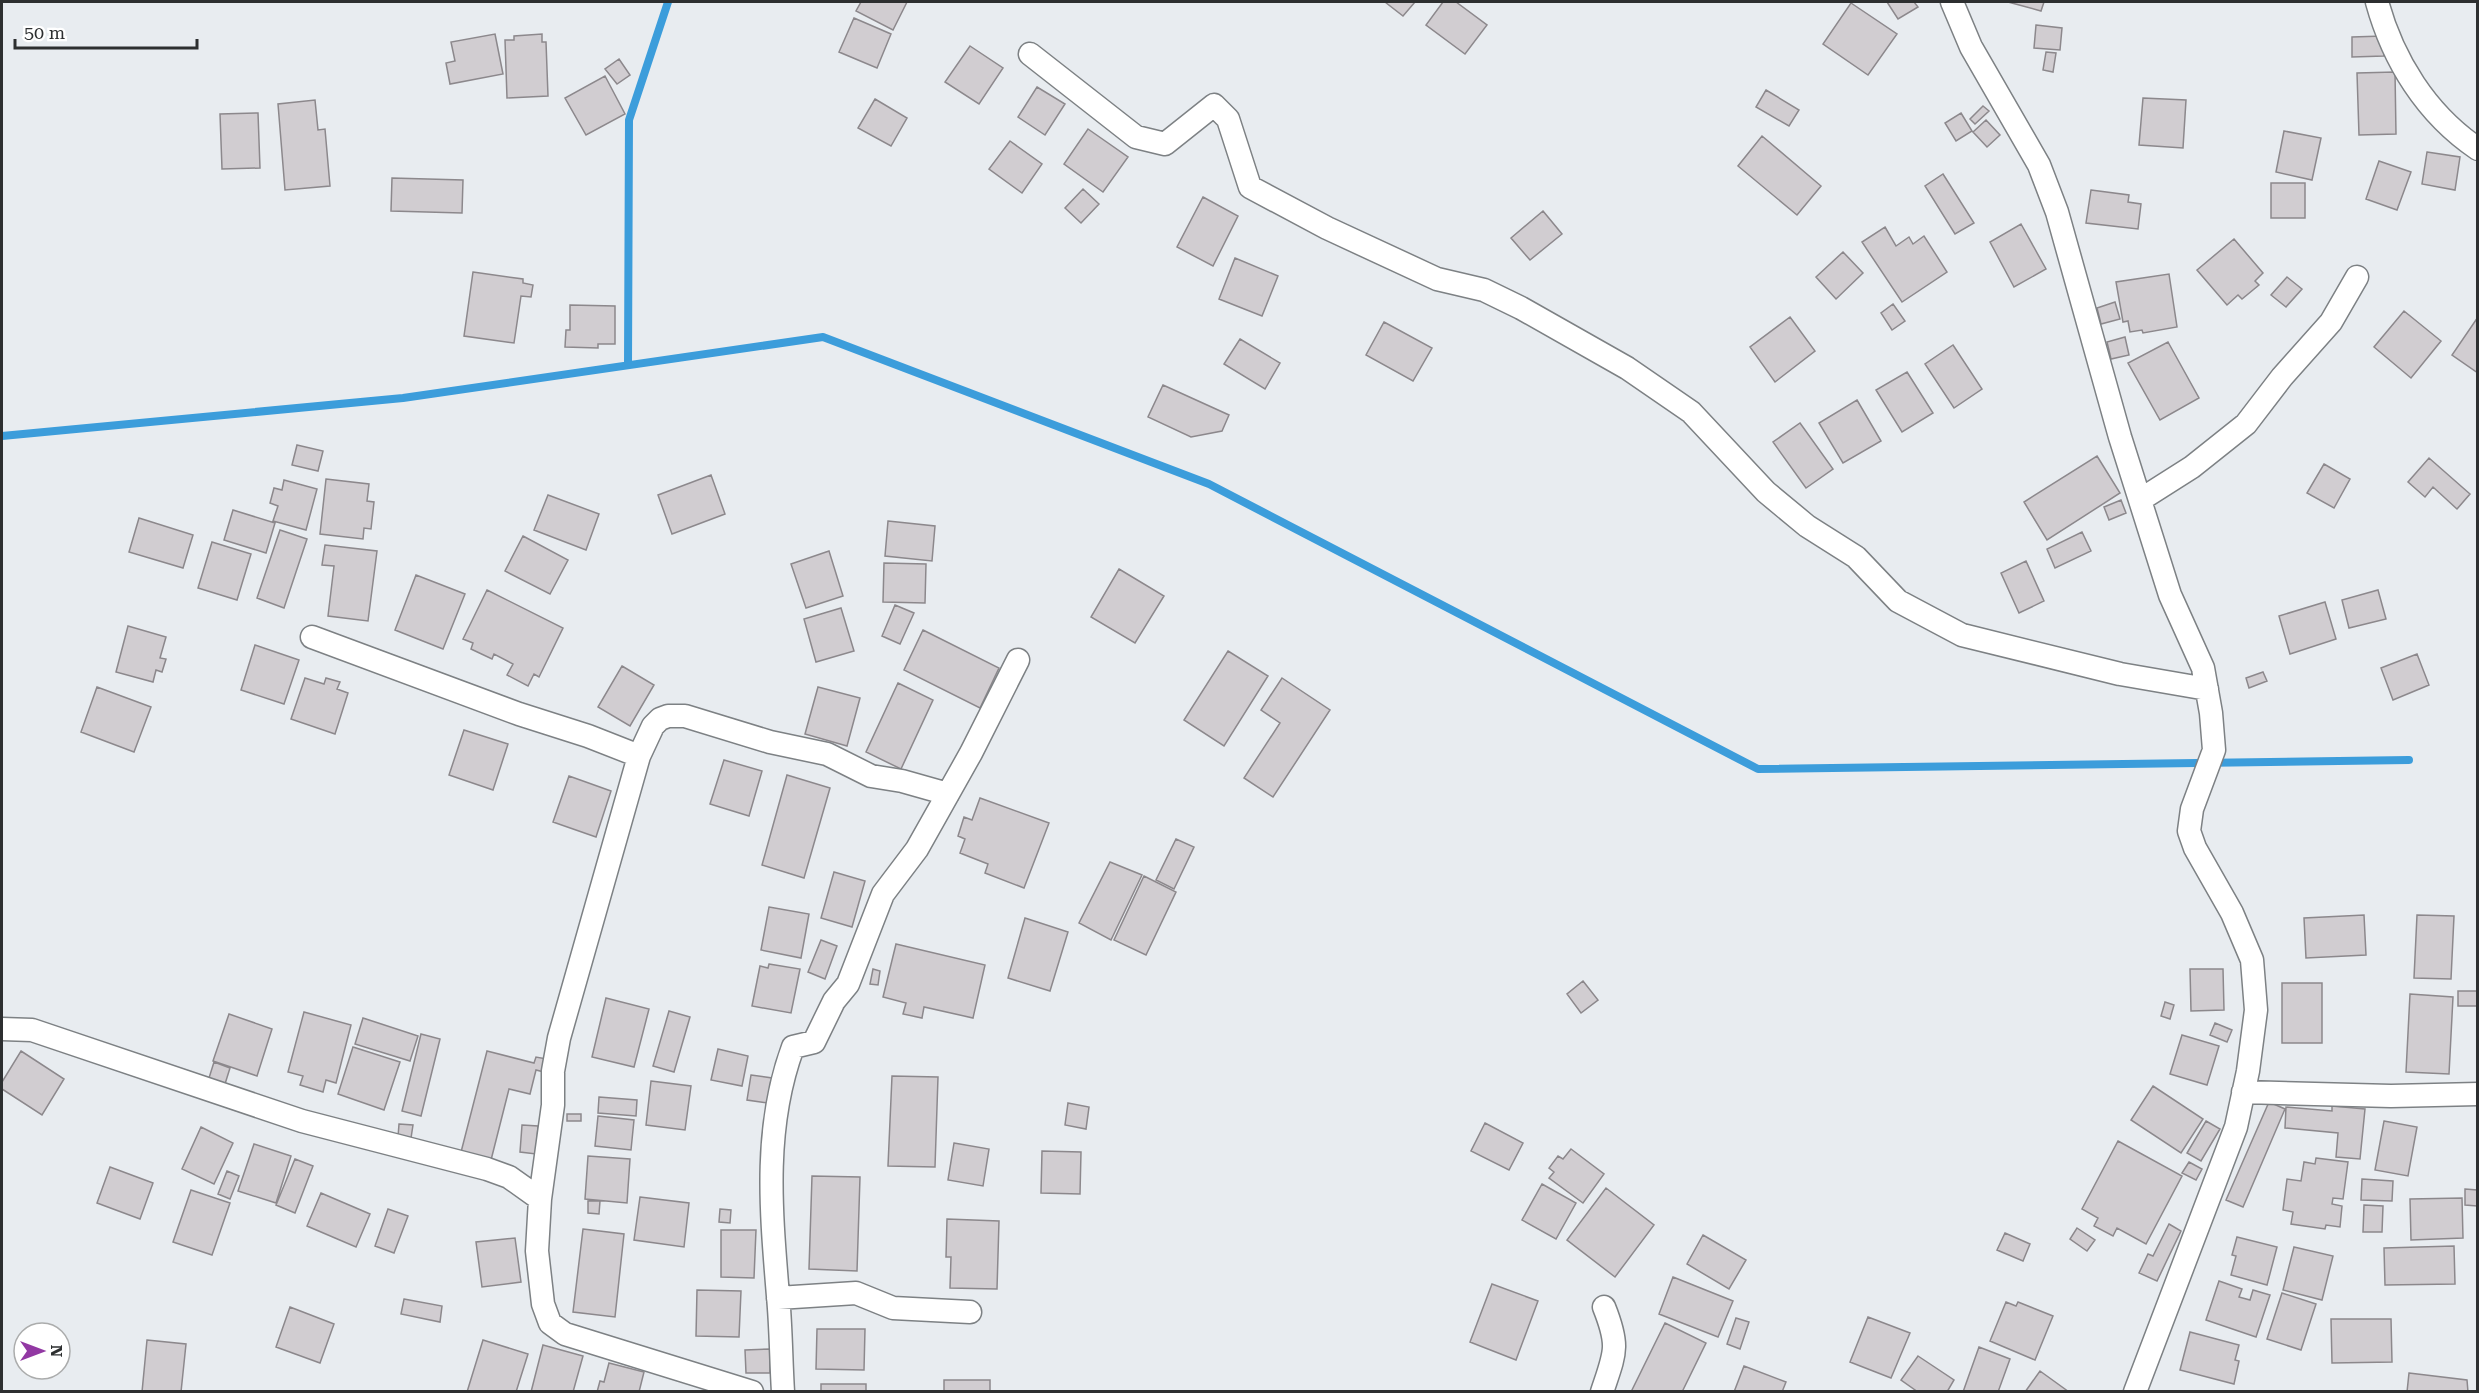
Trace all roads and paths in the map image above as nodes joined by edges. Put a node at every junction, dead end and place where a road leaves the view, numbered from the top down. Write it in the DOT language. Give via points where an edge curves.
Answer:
graph roads {
  1 [pos="1952,2"];
  2 [pos="2377,2"];
  3 [pos="1030,54"];
  4 [pos="2478,149"];
  5 [pos="2357,277"];
  6 [pos="2140,500"];
  7 [pos="312,637"];
  8 [pos="1018,660"];
  9 [pos="2207,689"];
  10 [pos="639,756"];
  11 [pos="948,794"];
  12 [pos="2,1029"];
  13 [pos="2243,1092"];
  14 [pos="2478,1094"];
  15 [pos="540,1199"];
  16 [pos="778,1298"];
  17 [pos="1604,1307"];
  18 [pos="970,1312"];
  19 [pos="752,1392"];
  20 [pos="783,1392"];
  21 [pos="1602,1392"];
  22 [pos="2135,1392"];
  1 -- 6 [label="street" via="1971,47 2038,165 2053,203"];
  2 -- 4 [label="street" via="2396,58 2428,105"];
  3 -- 9 [label="street" via="1136,136 1165,144 1214,105 1228,119 1250,187 1437,279 1484,290 1627,368 1691,412 1766,492 1807,526 1856,557 1898,601 1916,611 1973,638 2120,674"];
  5 -- 6 [label="street" via="2331,322 2247,424 2192,467"];
  6 -- 9 [label="street" via="2170,595 2203,668"];
  7 -- 10 [label="street"];
  8 -- 11 [label="street"];
  9 -- 13 [label="street" via="2214,750 2192,809 2189,831 2252,960 2256,1010"];
  10 -- 11 [label="street" via="660,719 685,716 770,742 827,754 871,776"];
  10 -- 15 [label="street" via="559,1038"];
  11 -- 16 [label="street" via="917,849 883,894 848,984 834,1001 814,1042 793,1047 781,1079 771,1160 771,1222"];
  12 -- 15 [label="street" via="32,1030 302,1121 487,1169 508,1177"];
  13 -- 14 [label="street"];
  13 -- 22 [label="street" via="2236,1127"];
  15 -- 19 [label="street" via="537,1251 543,1304 550,1323 565,1334"];
  16 -- 18 [label="street" via="856,1293 893,1308"];
  16 -- 20 [label="street"];
  17 -- 21 [label="street" via="1614,1334 1614,1356"];
}
